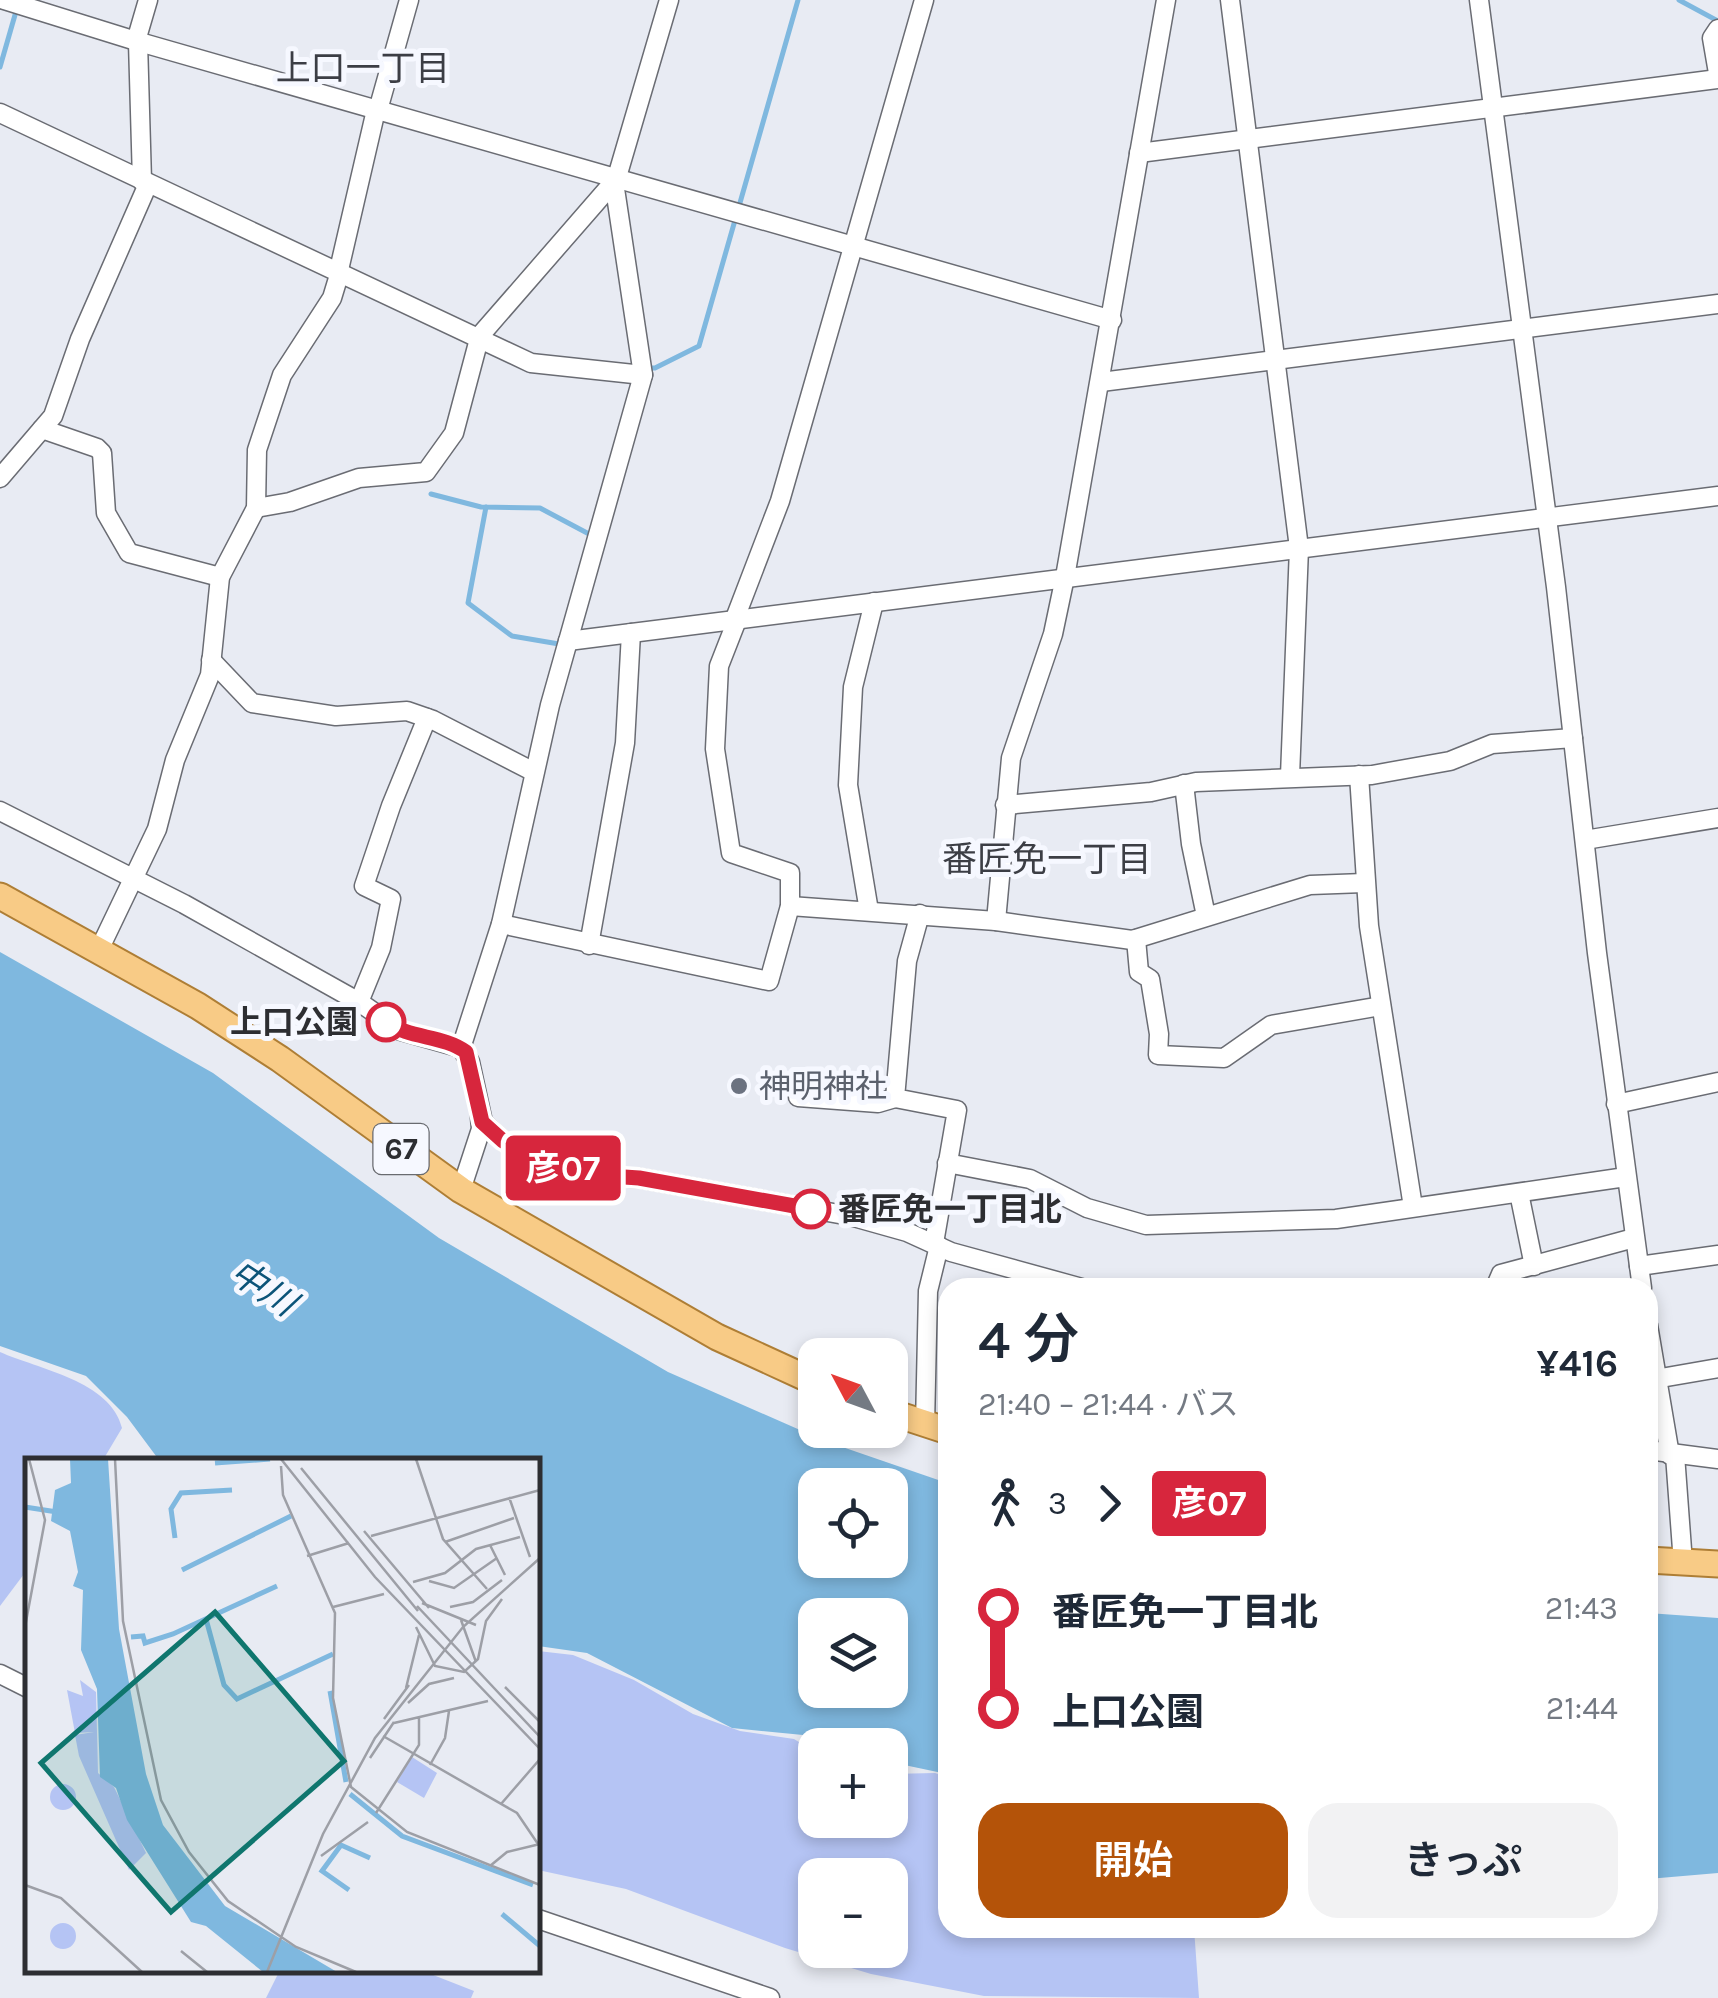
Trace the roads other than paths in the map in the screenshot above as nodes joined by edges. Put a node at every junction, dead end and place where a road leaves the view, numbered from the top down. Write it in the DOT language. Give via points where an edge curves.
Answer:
graph roads {
  1 [pos="4,0"];
  2 [pos="148,0"];
  3 [pos="410,0"];
  4 [pos="669,0"];
  5 [pos="924,0"];
  6 [pos="1166,0"];
  7 [pos="1230,0"];
  8 [pos="1479,0"];
  9 [pos="1715,34"];
  10 [pos="137,41"];
  11 [pos="1718,76"];
  12 [pos="1493,106"];
  13 [pos="377,110"];
  14 [pos="0,112"];
  15 [pos="1248,138"];
  16 [pos="1139,153"];
  17 [pos="616,179"];
  18 [pos="145,182"];
  19 [pos="853,247"];
  20 [pos="338,274"];
  21 [pos="1718,304"];
  22 [pos="1112,320"];
  23 [pos="1522,330"];
  24 [pos="478,339"];
  25 [pos="1276,360"];
  26 [pos="643,375"];
  27 [pos="1102,382"];
  28 [pos="42,428"];
  29 [pos="0,478"];
  30 [pos="1718,496"];
  31 [pos="256,508"];
  32 [pos="1548,518"];
  33 [pos="1300,548"];
  34 [pos="220,577"];
  35 [pos="1065,577"];
  36 [pos="874,602"];
  37 [pos="736,620"];
  38 [pos="631,632"];
  39 [pos="568,641"];
  40 [pos="211,660"];
  41 [pos="428,718"];
  42 [pos="1573,738"];
  43 [pos="534,772"];
  44 [pos="1359,775"];
  45 [pos="1290,776"];
  46 [pos="1184,784"];
  47 [pos="1005,805"];
  48 [pos="0,811"];
  49 [pos="1717,824"];
  50 [pos="1585,840"];
  51 [pos="135,879"];
  52 [pos="1364,883"];
  53 [pos="0,896"];
  54 [pos="790,906"];
  55 [pos="869,911"];
  56 [pos="920,914"];
  57 [pos="1206,916"];
  58 [pos="996,921"];
  59 [pos="501,924"];
  60 [pos="1136,939"];
  61 [pos="589,945"];
  62 [pos="99,950"];
  63 [pos="359,1002"];
  64 [pos="1381,1006"];
  65 [pos="461,1048"];
  66 [pos="1718,1082"];
  67 [pos="798,1096"];
  68 [pos="894,1098"];
  69 [pos="1616,1104"];
  70 [pos="480,1117"];
  71 [pos="948,1163"];
  72 [pos="1626,1177"];
  73 [pos="461,1190"];
  74 [pos="1519,1193"];
  75 [pos="1413,1207"];
  76 [pos="1634,1238"];
  77 [pos="936,1244"];
  78 [pos="1718,1254"];
  79 [pos="1534,1266"];
  80 [pos="1639,1266"];
  81 [pos="1049,1278"];
  82 [pos="1499,1278"];
  83 [pos="1641,1278"];
  84 [pos="1718,1368"];
  85 [pos="798,1374"];
  86 [pos="1658,1378"];
  87 [pos="1658,1392"];
  88 [pos="908,1418"];
  89 [pos="936,1428"];
  90 [pos="1658,1452"];
  91 [pos="1672,1455"];
  92 [pos="1718,1459"];
  93 [pos="1658,1561"];
  94 [pos="1683,1563"];
  95 [pos="1718,1564"];
  96 [pos="0,1674"];
  97 [pos="25,1686"];
  98 [pos="540,1920"];
  99 [pos="770,1998"];
  1 -- 10 [label="street"];
  2 -- 10 [label="street"];
  3 -- 13 [label="street"];
  4 -- 17 [label="street"];
  5 -- 19 [label="street"];
  6 -- 16 [label="street"];
  7 -- 15 [label="street"];
  8 -- 12 [label="street"];
  9 -- 11 [label="street"];
  10 -- 13 [label="street"];
  10 -- 18 [label="street"];
  11 -- 12 [label="street"];
  12 -- 15 [label="street"];
  12 -- 23 [label="street"];
  13 -- 17 [label="street"];
  13 -- 20 [label="street"];
  14 -- 18 [label="street"];
  15 -- 16 [label="street"];
  15 -- 25 [label="street"];
  16 -- 22 [label="street"];
  17 -- 19 [label="street"];
  17 -- 24 [label="street"];
  17 -- 26 [label="street"];
  18 -- 20 [label="street"];
  18 -- 28 [label="street" via="53,416"];
  19 -- 22 [label="street"];
  19 -- 37 [label="street" via="780,501"];
  20 -- 24 [label="street"];
  20 -- 31 [label="street" via="332,298 282,375 257,450"];
  21 -- 23 [label="street"];
  22 -- 27 [label="street"];
  23 -- 25 [label="street"];
  23 -- 32 [label="street"];
  24 -- 26 [label="street" via="531,363"];
  24 -- 31 [label="street" via="454,433 426,472 359,478"];
  25 -- 27 [label="street"];
  25 -- 33 [label="street"];
  26 -- 39 [label="street"];
  27 -- 35 [label="street"];
  28 -- 29 [label="street"];
  28 -- 34 [label="street" via="102,453 106,513 128,554"];
  30 -- 32 [label="street"];
  31 -- 34 [label="street"];
  32 -- 33 [label="street"];
  32 -- 42 [label="street"];
  33 -- 35 [label="street"];
  33 -- 45 [label="street"];
  34 -- 40 [label="street"];
  35 -- 36 [label="street"];
  35 -- 47 [label="street" via="1011,758"];
  36 -- 37 [label="street"];
  36 -- 55 [label="street" via="854,676 848,784"];
  37 -- 38 [label="street"];
  37 -- 54 [label="street" via="719,666 715,749 731,853 790,874"];
  38 -- 39 [label="street"];
  38 -- 61 [label="street" via="626,742"];
  39 -- 43 [label="street"];
  40 -- 41 [label="street" via="263,707 350,716 407,711"];
  40 -- 51 [label="street"];
  41 -- 43 [label="street"];
  41 -- 63 [label="street" via="364,886 391,899"];
  42 -- 44 [label="street" via="1492,744 1450,761"];
  42 -- 50 [label="street"];
  43 -- 59 [label="street"];
  44 -- 45 [label="street"];
  44 -- 52 [label="street"];
  45 -- 46 [label="street"];
  46 -- 47 [label="street"];
  46 -- 57 [label="street"];
  47 -- 58 [label="street"];
  48 -- 51 [label="street"];
  49 -- 50 [label="street"];
  50 -- 69 [label="street"];
  51 -- 62 [label="street"];
  51 -- 63 [label="street"];
  52 -- 57 [label="street" via="1310,885"];
  52 -- 64 [label="street"];
  53 -- 62 [label="main road, 67"];
  54 -- 55 [label="street"];
  54 -- 61 [label="street" via="769,980"];
  55 -- 56 [label="street"];
  56 -- 58 [label="street"];
  56 -- 68 [label="street" via="907,961"];
  57 -- 60 [label="street"];
  58 -- 60 [label="street"];
  59 -- 61 [label="street"];
  59 -- 65 [label="street"];
  60 -- 64 [label="street" via="1140,972 1150,979 1158,1056 1224,1058 1270,1025"];
  62 -- 73 [label="main road, 67" via="266,1050"];
  63 -- 65 [label="street" via="401,1031"];
  64 -- 75 [label="street"];
  65 -- 70 [label="street"];
  66 -- 69 [label="street"];
  67 -- 68 [label="street" via="878,1103"];
  68 -- 71 [label="street" via="957,1110"];
  69 -- 72 [label="street"];
  70 -- 73 [label="street"];
  70 -- 77 [label="street" via="503,1141 580,1174 836,1213"];
  71 -- 75 [label="street" via="1030,1179 1087,1208 1146,1226 1336,1219"];
  71 -- 77 [label="street"];
  72 -- 74 [label="street"];
  72 -- 76 [label="street"];
  73 -- 85 [label="main road, 67" via="717,1337"];
  74 -- 75 [label="street"];
  74 -- 79 [label="street"];
  76 -- 79 [label="street"];
  76 -- 80 [label="street"];
  77 -- 81 [label="street"];
  77 -- 89 [label="street" via="928,1291"];
  78 -- 80 [label="street"];
  79 -- 82 [label="street"];
  80 -- 83 [label="street"];
  84 -- 86 [label="street"];
  87 -- 91 [label="street"];
  88 -- 89 [label="main road"];
  90 -- 91 [label="street"];
  91 -- 92 [label="street"];
  91 -- 94 [label="street"];
  93 -- 94 [label="main road"];
  94 -- 95 [label="main road"];
  96 -- 97 [label="street"];
  98 -- 99 [label="street"];
}
